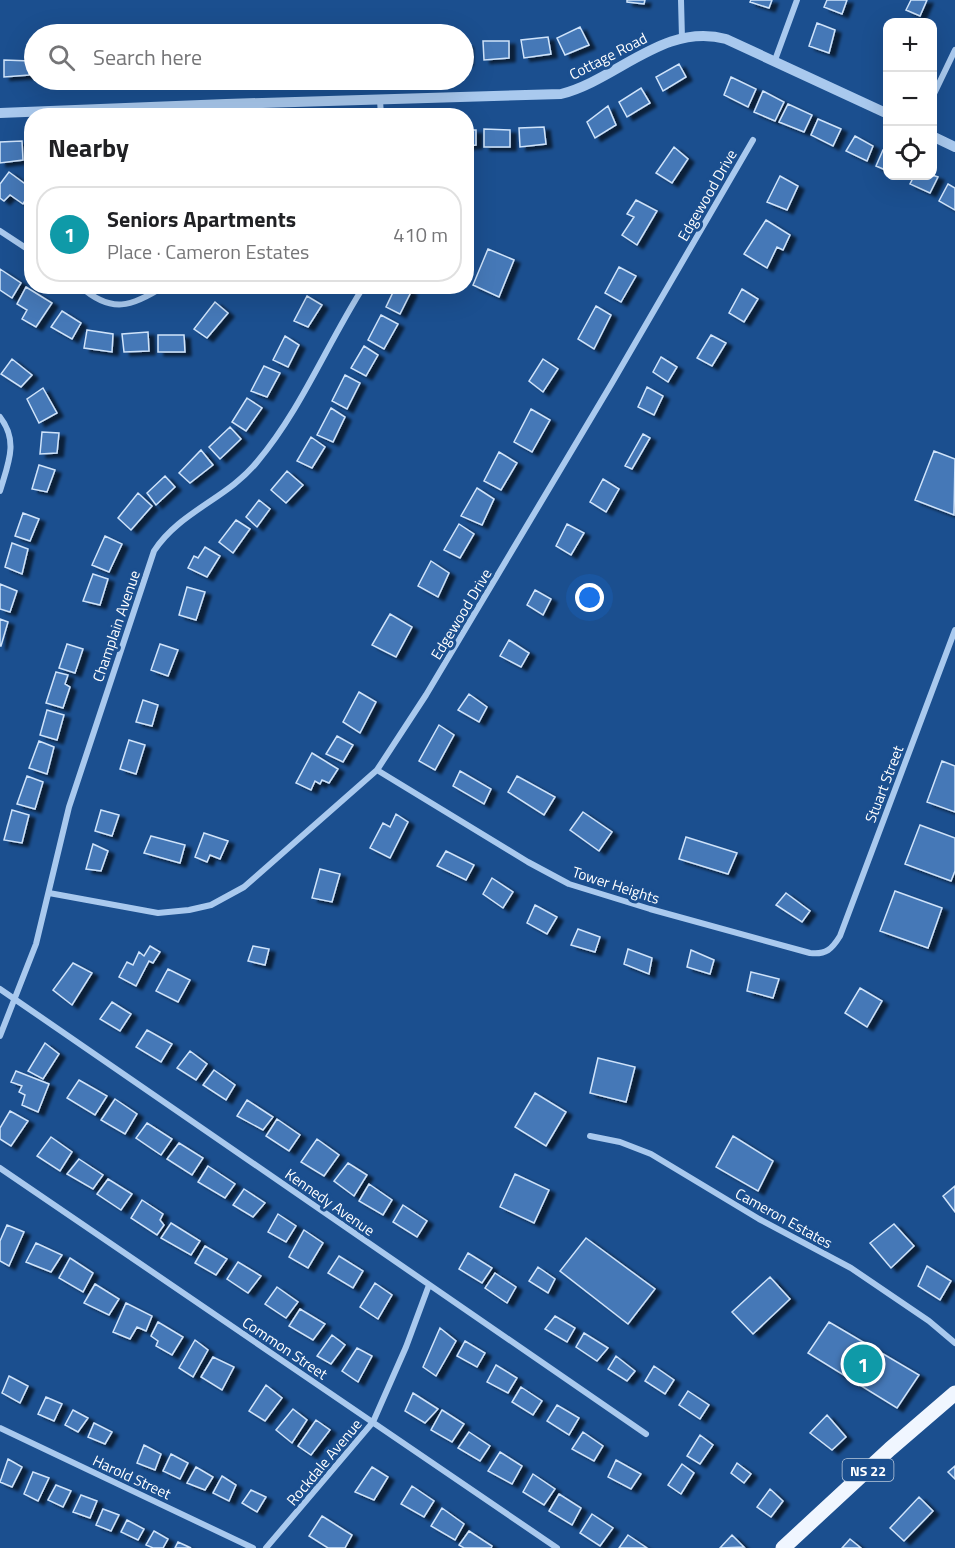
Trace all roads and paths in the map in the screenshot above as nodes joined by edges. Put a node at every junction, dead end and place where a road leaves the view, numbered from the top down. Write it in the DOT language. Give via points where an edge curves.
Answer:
graph roads {
  1 [pos="681,0"];
  2 [pos="797,0"];
  3 [pos="682,38"];
  4 [pos="955,50"];
  5 [pos="775,60"];
  6 [pos="937,89"];
  7 [pos="380,100"];
  8 [pos="146,108"];
  9 [pos="380,108"];
  10 [pos="24,112"];
  11 [pos="883,112"];
  12 [pos="0,113"];
  13 [pos="937,138"];
  14 [pos="753,140"];
  15 [pos="955,147"];
  16 [pos="0,231"];
  17 [pos="24,247"];
  18 [pos="92,294"];
  19 [pos="152,294"];
  20 [pos="359,294"];
  21 [pos="0,417"];
  22 [pos="0,490"];
  23 [pos="955,630"];
  24 [pos="377,770"];
  25 [pos="49,893"];
  26 [pos="833,945"];
  27 [pos="0,989"];
  28 [pos="15,999"];
  29 [pos="0,1036"];
  30 [pos="590,1136"];
  31 [pos="0,1168"];
  32 [pos="429,1285"];
  33 [pos="955,1343"];
  34 [pos="955,1393"];
  35 [pos="373,1422"];
  36 [pos="0,1428"];
  37 [pos="646,1434"];
  38 [pos="253,1548"];
  39 [pos="266,1548"];
  40 [pos="557,1548"];
  41 [pos="783,1548"];
  1 -- 3 [label="street"];
  2 -- 5 [label="street"];
  3 -- 5 [label="street, Cottage Road" via="714,36"];
  3 -- 7 [label="street, Cottage Road" via="561,94"];
  4 -- 6 [label="street"];
  5 -- 11 [label="street, Cottage Road"];
  7 -- 8 [label="street, Cottage Road"];
  7 -- 9 [label="street"];
  10 -- 12 [label="street, Cottage Road"];
  13 -- 15 [label="street"];
  14 -- 24 [label="street, Edgewood Drive" via="426,695"];
  16 -- 17 [label="street"];
  18 -- 19 [label="street" via="103,302 127,304"];
  20 -- 25 [label="street, Champlain Avenue" via="291,414 257,462 229,489 170,531 154,552 69,807"];
  21 -- 22 [label="street" via="9,430 11,445"];
  23 -- 26 [label="street, Stuart Street" via="840,936"];
  24 -- 25 [label="street, Edgewood Drive" via="244,887 211,905 158,913"];
  24 -- 26 [label="street, Tower Heights" via="569,884 810,952 824,953"];
  25 -- 28 [label="street, Champlain Avenue" via="36,944"];
  27 -- 28 [label="street, Kennedy Avenue"];
  28 -- 29 [label="street, Champlain Avenue"];
  28 -- 32 [label="street, Kennedy Avenue"];
  30 -- 33 [label="street, Cameron Estates" via="621,1142 651,1154 851,1268"];
  31 -- 35 [label="street, Common Street"];
  32 -- 35 [label="street, Rockdale Avenue"];
  32 -- 37 [label="street, Kennedy Avenue"];
  34 -- 41 [label="main road, NS 22"];
  35 -- 39 [label="street, Rockdale Avenue"];
  35 -- 40 [label="street, Common Street"];
  36 -- 38 [label="street, Harold Street"];
}
